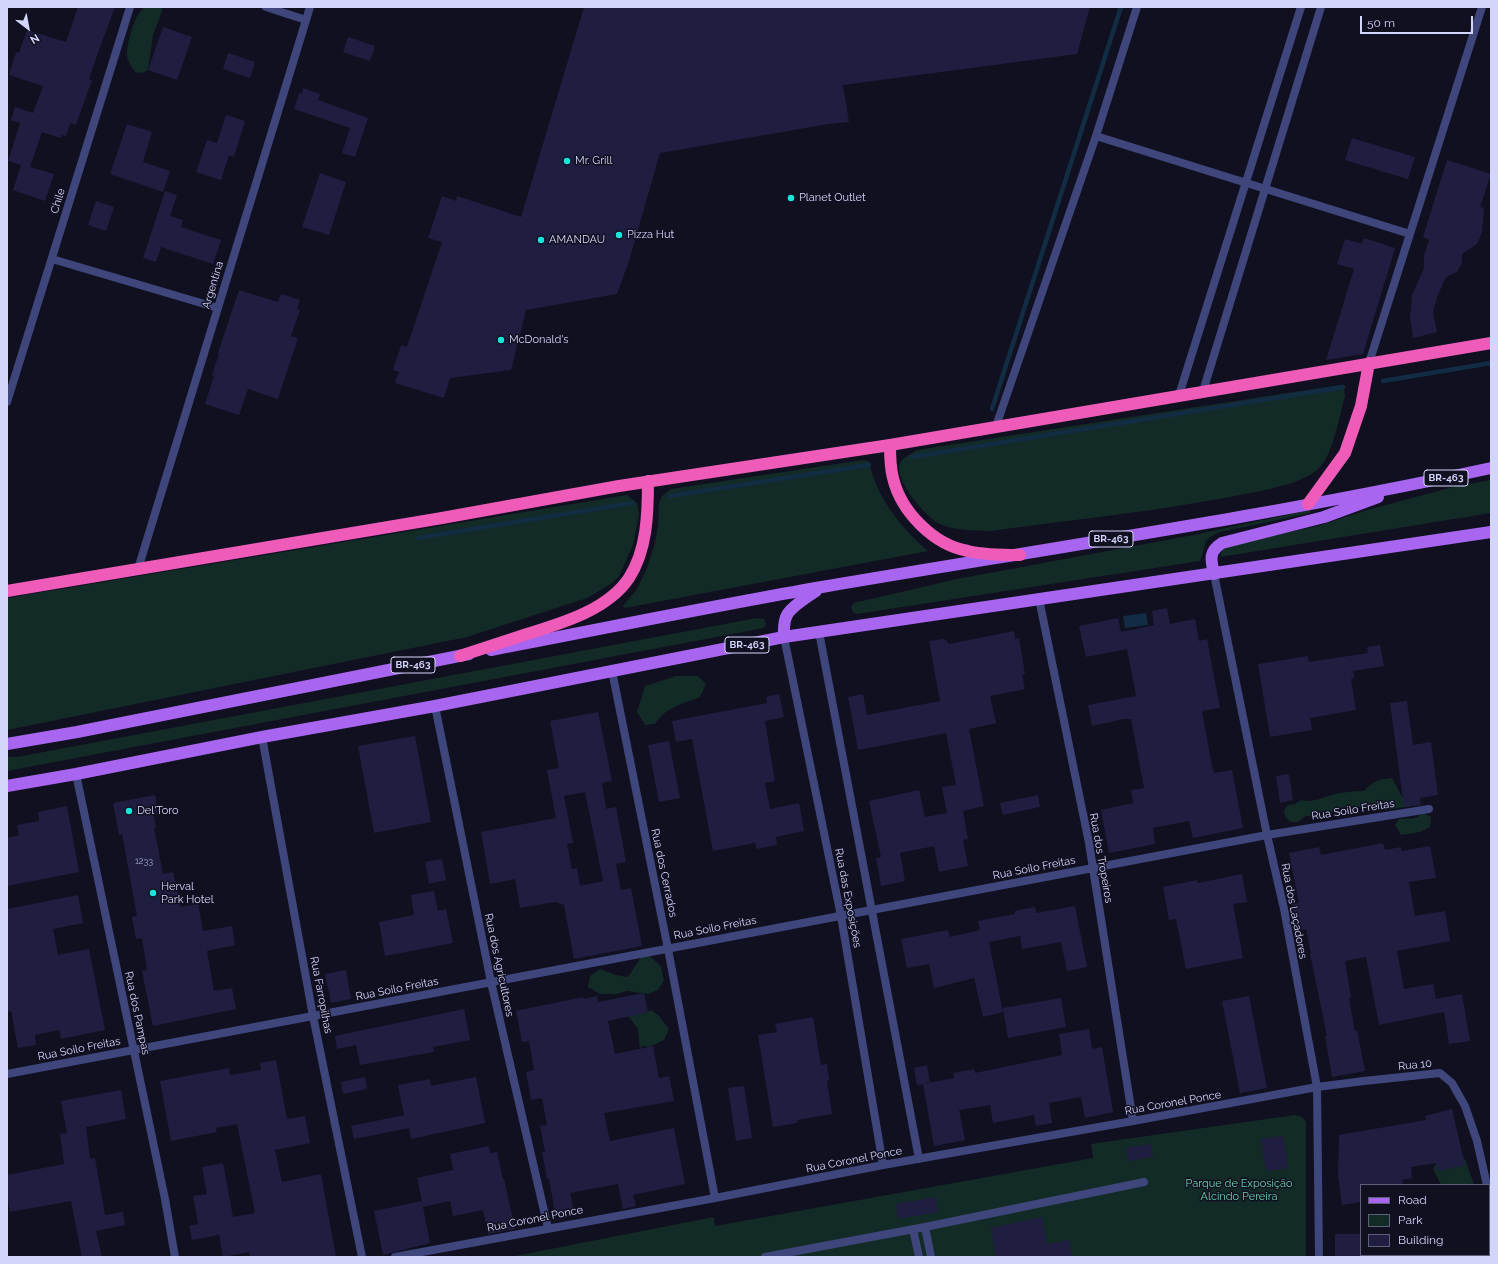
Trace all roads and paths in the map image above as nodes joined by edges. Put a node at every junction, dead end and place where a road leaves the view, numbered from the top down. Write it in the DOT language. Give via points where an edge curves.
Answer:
graph roads {
  1 [pos="130,7"];
  2 [pos="266,7"];
  3 [pos="310,7"];
  4 [pos="1137,7"];
  5 [pos="1301,7"];
  6 [pos="1321,7"];
  7 [pos="1482,7"];
  8 [pos="306,20"];
  9 [pos="1096,136"];
  10 [pos="1246,183"];
  11 [pos="1265,189"];
  12 [pos="1410,234"];
  13 [pos="52,259"];
  14 [pos="218,308"];
  15 [pos="1491,343"];
  16 [pos="1369,363"];
  17 [pos="1203,391"];
  18 [pos="1179,395"];
  19 [pos="7,402"];
  20 [pos="996,426"];
  21 [pos="890,445"];
  22 [pos="1491,468"];
  23 [pos="648,482"];
  24 [pos="1402,487"];
  25 [pos="1308,504"];
  26 [pos="1491,532"];
  27 [pos="1020,555"];
  28 [pos="138,569"];
  29 [pos="1214,574"];
  30 [pos="820,588"];
  31 [pos="7,591"];
  32 [pos="1040,599"];
  33 [pos="819,632"];
  34 [pos="784,637"];
  35 [pos="460,656"];
  36 [pos="612,671"];
  37 [pos="434,706"];
  38 [pos="262,737"];
  39 [pos="7,744"];
  40 [pos="76,774"];
  41 [pos="7,786"];
  42 [pos="1429,809"];
  43 [pos="1267,836"];
  44 [pos="1092,868"];
  45 [pos="871,910"];
  46 [pos="842,916"];
  47 [pos="668,948"];
  48 [pos="491,982"];
  49 [pos="313,1016"];
  50 [pos="133,1050"];
  51 [pos="7,1074"];
  52 [pos="1317,1087"];
  53 [pos="1134,1121"];
  54 [pos="919,1159"];
  55 [pos="883,1165"];
  56 [pos="1144,1182"];
  57 [pos="1487,1184"];
  58 [pos="715,1198"];
  59 [pos="925,1227"];
  60 [pos="548,1228"];
  61 [pos="913,1229"];
  62 [pos="175,1257"];
  63 [pos="362,1257"];
  64 [pos="395,1257"];
  65 [pos="765,1257"];
  66 [pos="919,1257"];
  67 [pos="931,1257"];
  68 [pos="1319,1257"];
  1 -- 13 [label="street, Chile"];
  2 -- 8 [label="street"];
  3 -- 8 [label="street, Argentina"];
  4 -- 9 [label="street"];
  5 -- 10 [label="street"];
  6 -- 11 [label="street"];
  7 -- 12 [label="street"];
  8 -- 14 [label="street, Argentina"];
  9 -- 10 [label="street"];
  9 -- 20 [label="street"];
  10 -- 11 [label="street"];
  10 -- 18 [label="street"];
  11 -- 12 [label="street"];
  11 -- 17 [label="street"];
  12 -- 16 [label="street"];
  13 -- 14 [label="street"];
  13 -- 19 [label="street, Chile"];
  14 -- 28 [label="street, Argentina"];
  15 -- 16 [label="highway"];
  16 -- 17 [label="highway"];
  16 -- 25 [label="highway" via="1362,406 1345,453"];
  17 -- 18 [label="highway"];
  18 -- 20 [label="highway"];
  20 -- 21 [label="highway"];
  21 -- 23 [label="highway"];
  21 -- 27 [label="highway" via="893,479 903,504 920,525 941,541 966,551"];
  22 -- 24 [label="main road, BR-463"];
  23 -- 28 [label="highway"];
  23 -- 35 [label="highway" via="644,541 628,579 616,593 600,605 563,623"];
  24 -- 25 [label="main road, BR-463"];
  24 -- 29 [label="main road" via="1324,517 1222,543 1212,553"];
  25 -- 27 [label="main road, BR-463"];
  26 -- 29 [label="main road, BR-463"];
  27 -- 30 [label="main road, BR-463"];
  28 -- 31 [label="highway"];
  29 -- 32 [label="main road, BR-463"];
  29 -- 43 [label="street, Rua dos Laçadores"];
  30 -- 34 [label="main road" via="787,615"];
  30 -- 35 [label="main road, BR-463"];
  32 -- 33 [label="main road, BR-463"];
  32 -- 44 [label="street, Rua dos Tropeiros"];
  33 -- 34 [label="main road, BR-463"];
  33 -- 45 [label="street, Rua das Exposições"];
  34 -- 36 [label="main road, BR-463"];
  34 -- 46 [label="street, Rua das Exposições"];
  35 -- 39 [label="main road, BR-463"];
  36 -- 37 [label="main road, BR-463"];
  36 -- 47 [label="street, Rua dos Cerrados"];
  37 -- 38 [label="main road, BR-463"];
  37 -- 48 [label="street, Rua dos Agricultores"];
  38 -- 40 [label="main road, BR-463"];
  38 -- 49 [label="street, Rua Farropilhas"];
  40 -- 41 [label="main road, BR-463"];
  40 -- 50 [label="street, Rua dos Pampas"];
  42 -- 43 [label="street, Rua Soilo Freitas"];
  43 -- 44 [label="street, Rua Soilo Freitas"];
  43 -- 52 [label="street, Rua dos Laçadores" via="1284,908"];
  44 -- 45 [label="street, Rua Soilo Freitas"];
  44 -- 53 [label="street, Rua dos Tropeiros"];
  45 -- 46 [label="street, Rua Soilo Freitas"];
  45 -- 54 [label="street, Rua das Exposições"];
  46 -- 47 [label="street, Rua Soilo Freitas"];
  46 -- 55 [label="street, Rua das Exposições"];
  47 -- 48 [label="street, Rua Soilo Freitas"];
  47 -- 58 [label="street, Rua dos Cerrados"];
  48 -- 49 [label="street, Rua Soilo Freitas"];
  48 -- 60 [label="street, Rua dos Agricultores"];
  49 -- 50 [label="street, Rua Soilo Freitas"];
  49 -- 63 [label="street, Rua Farropilhas"];
  50 -- 51 [label="street, Rua Soilo Freitas"];
  50 -- 62 [label="street, Rua dos Pampas"];
  52 -- 53 [label="street, Rua Coronel Ponce"];
  52 -- 57 [label="street, Rua 10" via="1440,1073 1452,1083 1465,1106 1477,1141"];
  52 -- 68 [label="street, Rua dos Laçadores"];
  53 -- 54 [label="street, Rua Coronel Ponce"];
  54 -- 55 [label="street, Rua Coronel Ponce"];
  55 -- 58 [label="street, Rua Coronel Ponce"];
  56 -- 59 [label="street"];
  58 -- 60 [label="street, Rua Coronel Ponce"];
  59 -- 61 [label="street"];
  59 -- 67 [label="street"];
  60 -- 64 [label="street, Rua Coronel Ponce"];
  61 -- 65 [label="street"];
  61 -- 66 [label="street"];
}
